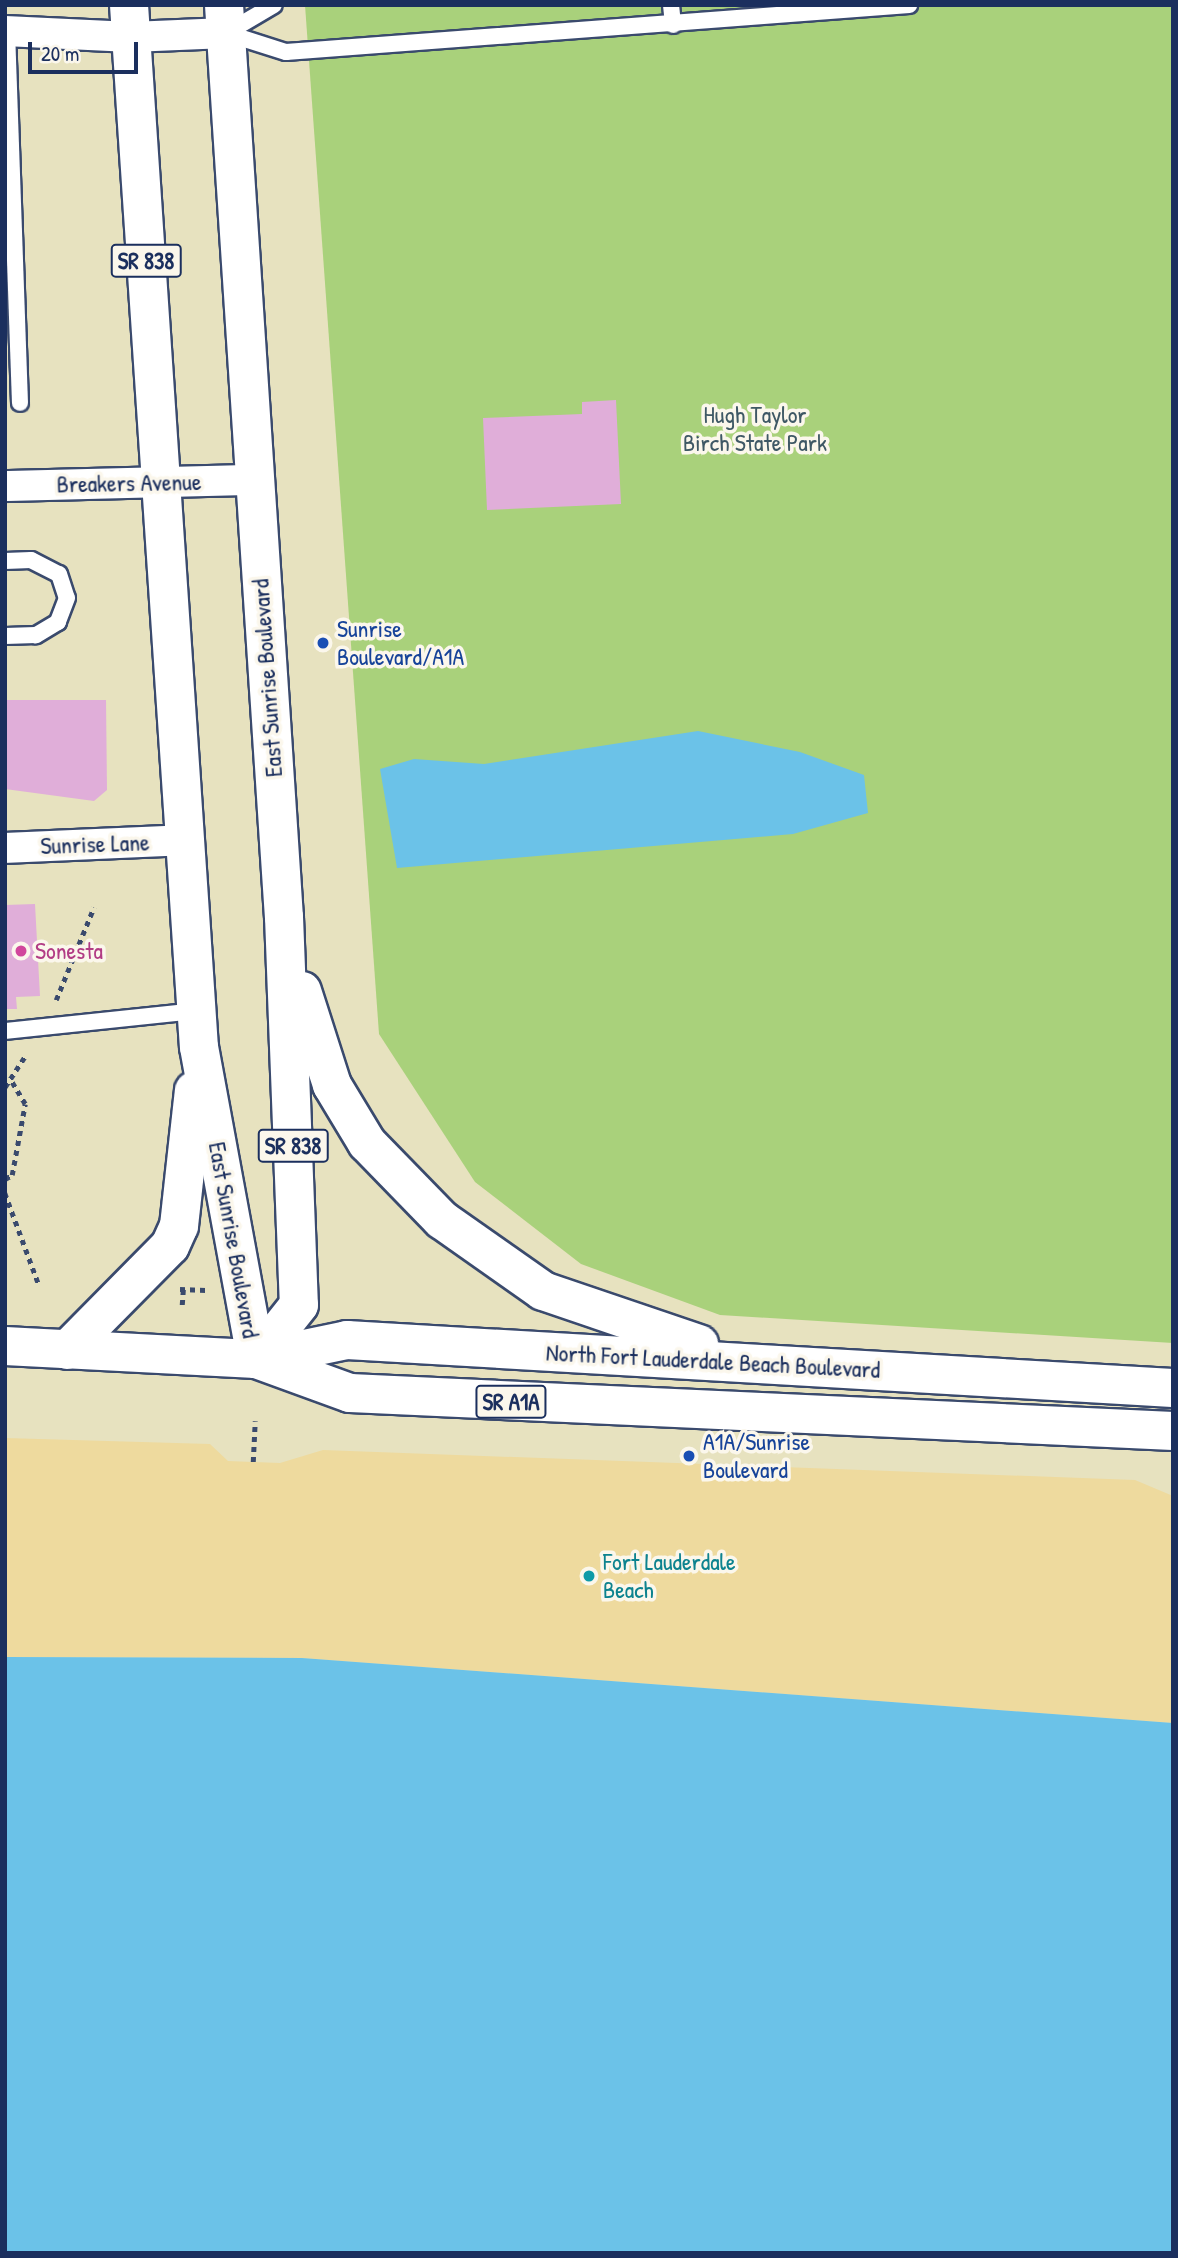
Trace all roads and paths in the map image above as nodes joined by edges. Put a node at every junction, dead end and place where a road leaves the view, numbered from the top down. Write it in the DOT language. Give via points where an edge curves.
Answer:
graph roads {
  1 [pos="274,5"];
  2 [pos="671,5"];
  3 [pos="904,5"];
  4 [pos="909,5"];
  5 [pos="225,19"];
  6 [pos="130,21"];
  7 [pos="673,25"];
  8 [pos="6,31"];
  9 [pos="20,403"];
  10 [pos="252,480"];
  11 [pos="161,484"];
  12 [pos="5,486"];
  13 [pos="5,561"];
  14 [pos="5,636"];
  15 [pos="185,840"];
  16 [pos="5,848"];
  17 [pos="285,917"];
  18 [pos="198,1029"];
  19 [pos="5,1031"];
  20 [pos="10,1079"];
  21 [pos="5,1179"];
  22 [pos="5,1193"];
  23 [pos="39,1285"];
  24 [pos="213,1290"];
  25 [pos="182,1306"];
  26 [pos="5,1346"];
  27 [pos="67,1350"];
  28 [pos="256,1359"];
  29 [pos="769,1364"];
  30 [pos="1173,1388"];
  31 [pos="255,1421"];
  32 [pos="1173,1431"];
  33 [pos="253,1462"];
  1 -- 5 [label="lane"];
  2 -- 7 [label="lane"];
  3 -- 4 [label="lane"];
  3 -- 7 [label="lane"];
  5 -- 6 [label="street"];
  5 -- 7 [label="lane" via="286,52"];
  5 -- 10 [label="main road, East Sunrise Boulevard / SR 838"];
  6 -- 8 [label="street"];
  6 -- 11 [label="main road, East Sunrise Boulevard / SR 838"];
  8 -- 9 [label="lane"];
  10 -- 11 [label="street, Breakers Avenue"];
  10 -- 17 [label="main road, East Sunrise Boulevard / SR 838"];
  11 -- 12 [label="street, Breakers Avenue"];
  11 -- 15 [label="main road, East Sunrise Boulevard / SR 838"];
  13 -- 14 [label="lane" via="31,560 59,574 67,598 58,622 36,635"];
  15 -- 16 [label="street, Sunrise Lane"];
  15 -- 18 [label="main road, East Sunrise Boulevard / SR 838"];
  17 -- 28 [label="main road, East Sunrise Boulevard / SR 838" via="299,1305"];
  17 -- 29 [label="main road" via="309,1022 332,1085 367,1143 442,1220 543,1291 620,1322"];
  18 -- 19 [label="lane"];
  18 -- 27 [label="main road" via="179,1226 152,1270"];
  18 -- 28 [label="main road, East Sunrise Boulevard / SR 838"];
  20 -- 21 [label="path" via="26,1104 12,1175"];
  22 -- 23 [label="path"];
  24 -- 25 [label="path" via="181,1289"];
  26 -- 27 [label="main road, North Fort Lauderdale Beach Boulevard / SR A1A"];
  27 -- 28 [label="main road, North Fort Lauderdale Beach Boulevard / SR A1A"];
  28 -- 29 [label="main road, North Fort Lauderdale Beach Boulevard / SR A1A" via="347,1340"];
  28 -- 32 [label="main road, North Fort Lauderdale Beach Boulevard / SR A1A" via="350,1394"];
  29 -- 30 [label="main road, North Fort Lauderdale Beach Boulevard / SR A1A"];
  31 -- 33 [label="path"];
}
